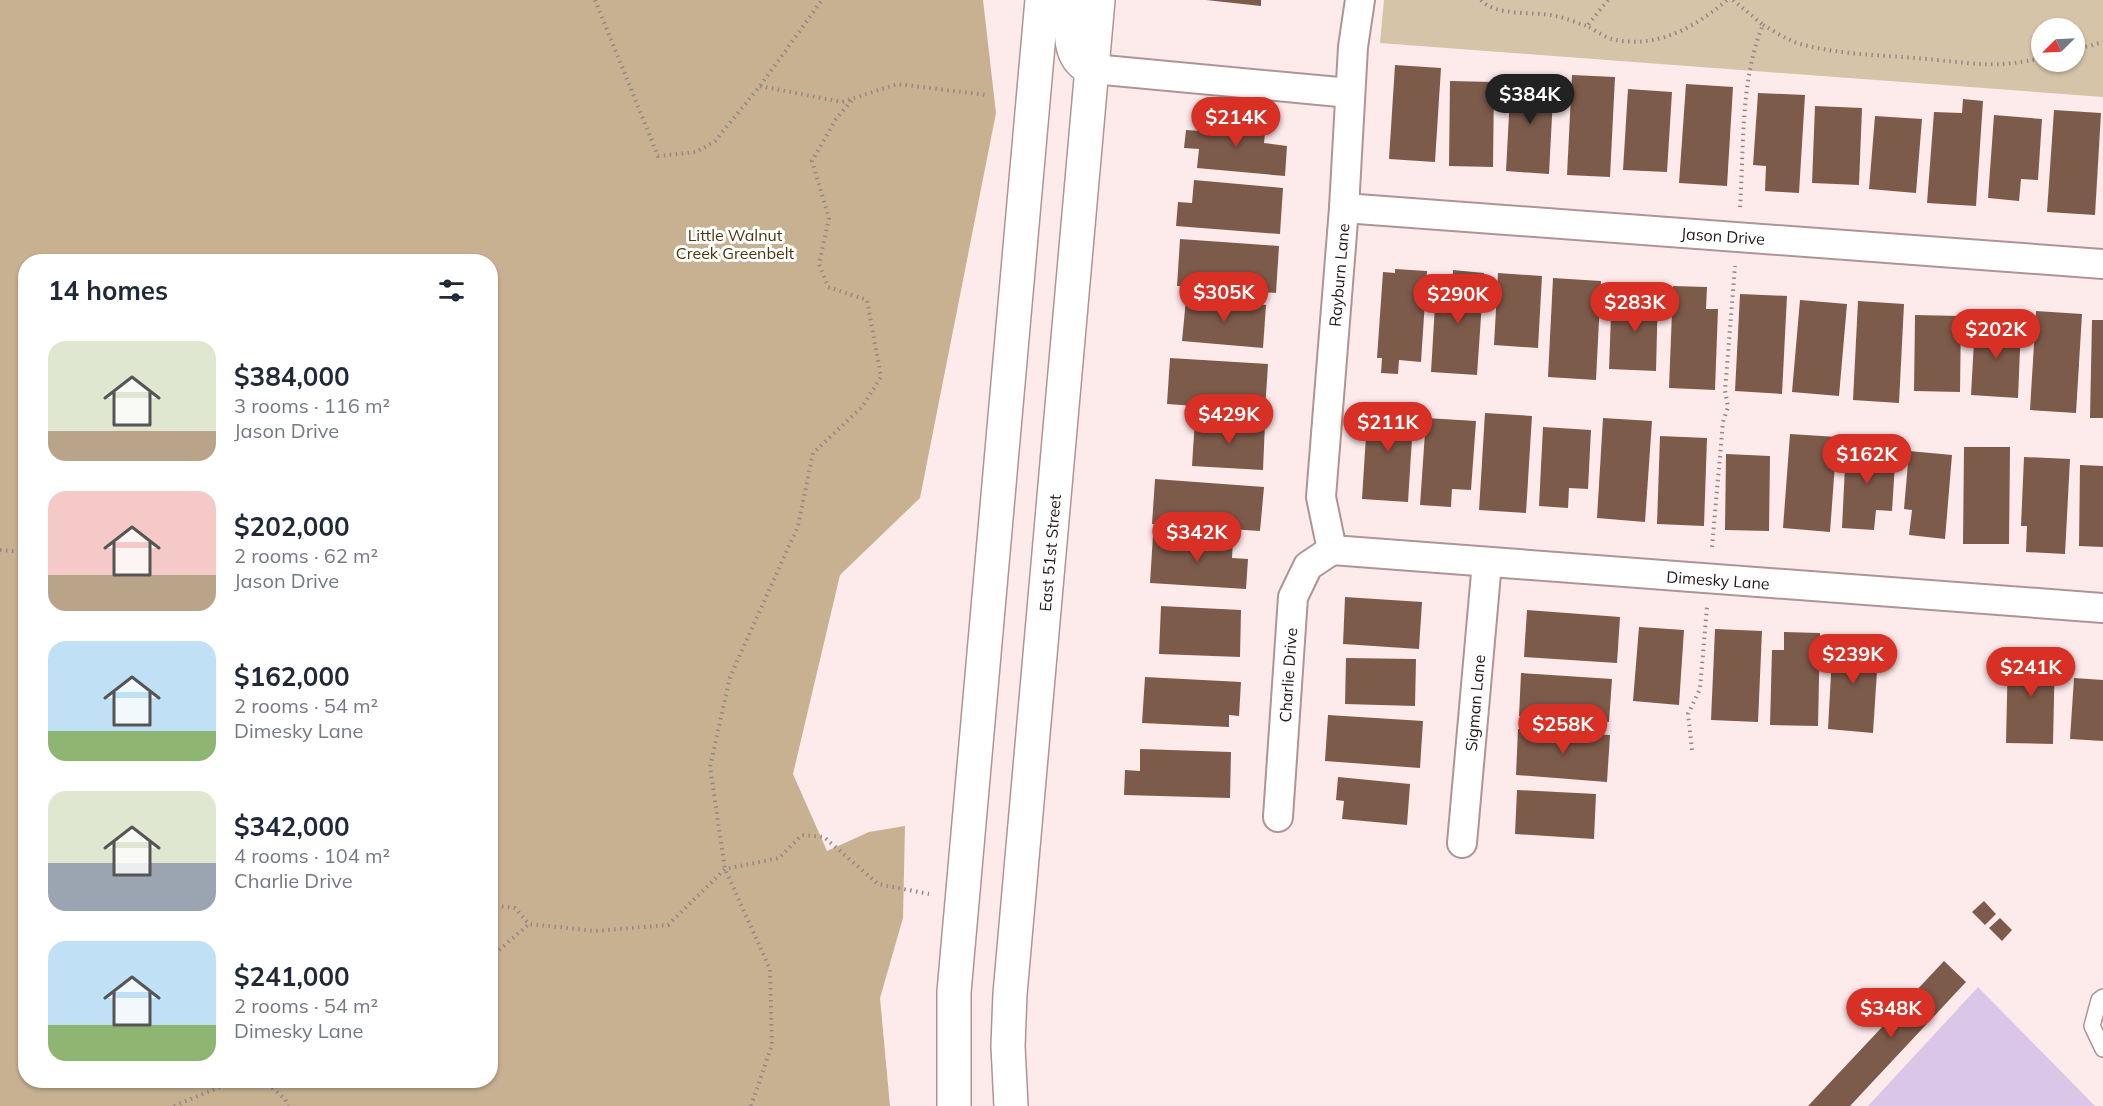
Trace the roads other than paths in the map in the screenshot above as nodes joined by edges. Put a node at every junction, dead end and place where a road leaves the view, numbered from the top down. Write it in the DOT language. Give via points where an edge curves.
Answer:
graph roads {
  1 [pos="1042,0"];
  2 [pos="1071,0"];
  3 [pos="1098,0"];
  4 [pos="1360,0"];
  5 [pos="1093,69"];
  6 [pos="1350,93"];
  7 [pos="1344,208"];
  8 [pos="2103,264"];
  9 [pos="1332,550"];
  10 [pos="1487,562"];
  11 [pos="2103,608"];
  12 [pos="1278,817"];
  13 [pos="1462,843"];
  14 [pos="2103,997"];
  15 [pos="2103,1049"];
  16 [pos="954,1106"];
  17 [pos="1011,1106"];
  1 -- 16 [label="street" via="954,992"];
  2 -- 5 [label="street" via="1073,52"];
  3 -- 5 [label="street, East 51st Street"];
  4 -- 6 [label="street, Rayburn Lane"];
  5 -- 6 [label="street"];
  5 -- 17 [label="street, East 51st Street" via="1011,994"];
  6 -- 7 [label="street, Rayburn Lane"];
  7 -- 8 [label="street, Jason Drive"];
  7 -- 9 [label="street, Rayburn Lane" via="1321,497"];
  9 -- 10 [label="street, Dimesky Lane"];
  9 -- 12 [label="street, Charlie Drive" via="1308,567 1293,597"];
  10 -- 11 [label="street, Dimesky Lane"];
  10 -- 13 [label="street, Sigman Lane"];
  14 -- 15 [label="lane" via="2092,1026"];
}
